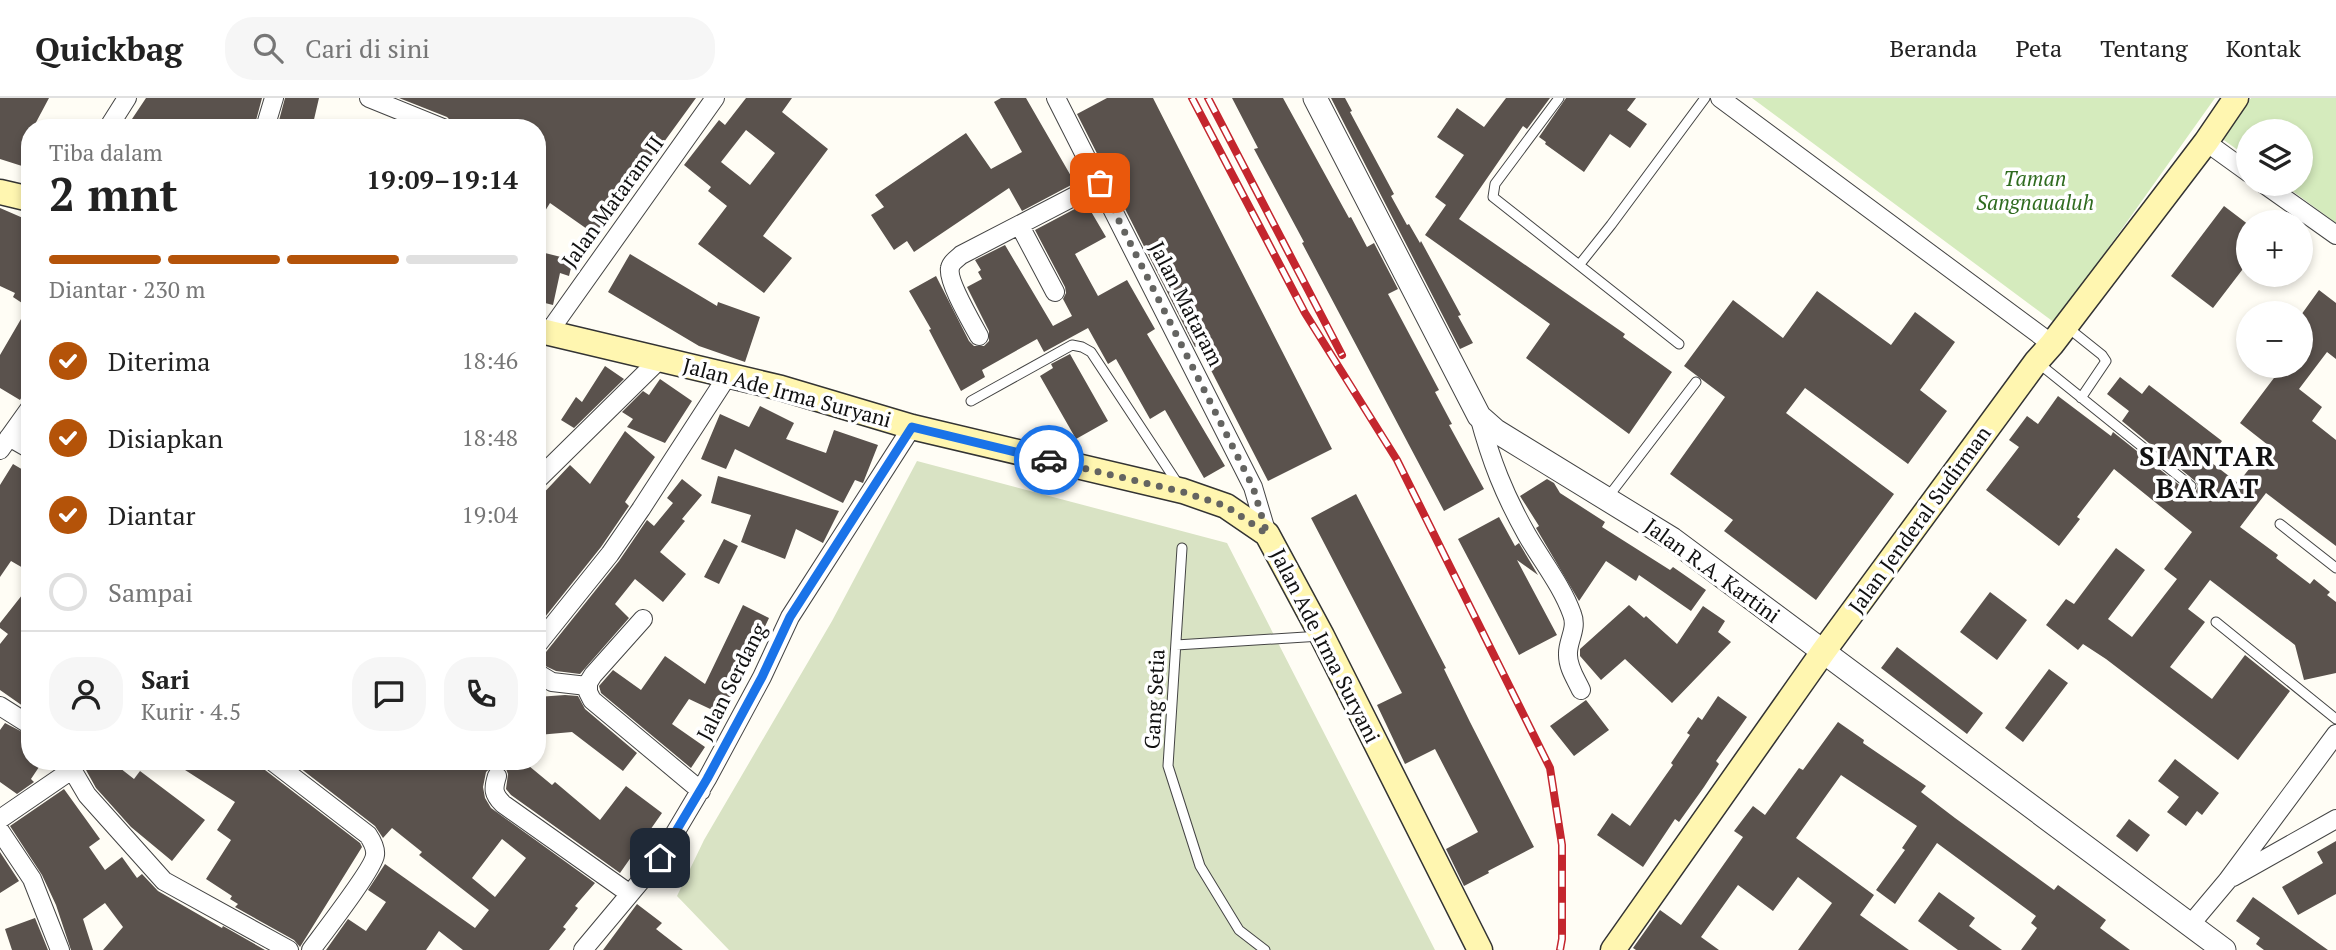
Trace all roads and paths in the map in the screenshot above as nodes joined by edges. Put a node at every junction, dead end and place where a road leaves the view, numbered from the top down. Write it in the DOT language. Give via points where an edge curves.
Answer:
graph roads {
  1 [pos="127,98"];
  2 [pos="274,98"];
  3 [pos="369,98"];
  4 [pos="715,98"];
  5 [pos="1056,98"];
  6 [pos="1315,98"];
  7 [pos="1559,98"];
  8 [pos="1705,98"];
  9 [pos="1720,98"];
  10 [pos="2236,98"];
  11 [pos="114,119"];
  12 [pos="268,119"];
  13 [pos="421,119"];
  14 [pos="2206,142"];
  15 [pos="2236,164"];
  16 [pos="1100,183"];
  17 [pos="0,192"];
  18 [pos="2281,196"];
  19 [pos="21,197"];
  20 [pos="1020,226"];
  21 [pos="2336,236"];
  22 [pos="1580,264"];
  23 [pos="1055,292"];
  24 [pos="546,326"];
  25 [pos="546,332"];
  26 [pos="979,337"];
  27 [pos="1679,344"];
  28 [pos="2051,344"];
  29 [pos="660,359"];
  30 [pos="729,375"];
  31 [pos="1696,382"];
  32 [pos="2081,398"];
  33 [pos="971,401"];
  34 [pos="1479,416"];
  35 [pos="21,420"];
  36 [pos="912,427"];
  37 [pos="4,443"];
  38 [pos="546,471"];
  39 [pos="2191,486"];
  40 [pos="1183,492"];
  41 [pos="1607,498"];
  42 [pos="2280,524"];
  43 [pos="1267,534"];
  44 [pos="1182,548"];
  45 [pos="2336,568"];
  46 [pos="643,620"];
  47 [pos="2216,622"];
  48 [pos="546,634"];
  49 [pos="1322,636"];
  50 [pos="1175,645"];
  51 [pos="1824,652"];
  52 [pos="546,678"];
  53 [pos="587,686"];
  54 [pos="1581,690"];
  55 [pos="0,706"];
  56 [pos="21,719"];
  57 [pos="2336,719"];
  58 [pos="2336,734"];
  59 [pos="64,770"];
  60 [pos="73,770"];
  61 [pos="284,770"];
  62 [pos="497,776"];
  63 [pos="701,791"];
  64 [pos="0,819"];
  65 [pos="2336,819"];
  66 [pos="0,831"];
  67 [pos="2227,881"];
  68 [pos="630,894"];
  69 [pos="2205,941"];
  70 [pos="60,950"];
  71 [pos="289,950"];
  72 [pos="311,950"];
  73 [pos="583,950"];
  74 [pos="1265,950"];
  75 [pos="1480,950"];
  76 [pos="1613,950"];
  1 -- 11 [label="street"];
  2 -- 12 [label="street"];
  3 -- 13 [label="street"];
  4 -- 24 [label="street, Jalan Mataram II"];
  5 -- 16 [label="street, Jalan Mataram"];
  6 -- 34 [label="street, Jalan R.A. Kartini"];
  7 -- 22 [label="lane" via="1492,191 1501,205"];
  8 -- 22 [label="lane"];
  9 -- 28 [label="street"];
  10 -- 14 [label="main road, Jalan Jenderal Sudirman"];
  14 -- 15 [label="street"];
  14 -- 28 [label="main road, Jalan Jenderal Sudirman"];
  16 -- 20 [label="street"];
  16 -- 43 [label="street, Jalan Mataram" via="1253,487"];
  17 -- 19 [label="main road"];
  18 -- 21 [label="street"];
  20 -- 23 [label="street"];
  20 -- 26 [label="street" via="951,264 953,284"];
  22 -- 27 [label="lane"];
  25 -- 29 [label="main road, Jalan Ade Irma Suryani"];
  28 -- 32 [label="lane"];
  28 -- 32 [label="lane" via="2102,355 2106,361"];
  28 -- 51 [label="main road, Jalan Jenderal Sudirman"];
  29 -- 30 [label="main road, Jalan Ade Irma Suryani"];
  29 -- 38 [label="street"];
  30 -- 36 [label="main road, Jalan Ade Irma Suryani"];
  30 -- 48 [label="street" via="610,554"];
  31 -- 41 [label="lane"];
  32 -- 39 [label="lane"];
  33 -- 40 [label="lane" via="1072,345 1082,346 1091,352"];
  34 -- 41 [label="street, Jalan R.A. Kartini"];
  34 -- 54 [label="street" via="1499,480 1574,618 1567,653"];
  35 -- 37 [label="street"];
  36 -- 40 [label="main road, Jalan Ade Irma Suryani"];
  36 -- 63 [label="street, Jalan Serdang" via="790,617"];
  40 -- 43 [label="main road, Jalan Ade Irma Suryani" via="1226,506"];
  41 -- 51 [label="street, Jalan R.A. Kartini" via="1672,539"];
  42 -- 45 [label="lane"];
  43 -- 49 [label="main road, Jalan Ade Irma Suryani"];
  44 -- 50 [label="lane, Gang Setia"];
  46 -- 53 [label="street"];
  47 -- 57 [label="lane"];
  49 -- 50 [label="lane"];
  49 -- 75 [label="main road, Jalan Ade Irma Suryani"];
  50 -- 74 [label="lane, Gang Setia" via="1168,766 1200,866 1239,930"];
  51 -- 69 [label="street, Jalan R.A. Kartini"];
  51 -- 76 [label="main road, Jalan Jenderal Sudirman"];
  52 -- 53 [label="street"];
  53 -- 63 [label="street" via="592,700 618,724"];
  55 -- 56 [label="street"];
  58 -- 67 [label="street"];
  59 -- 64 [label="street"];
  60 -- 71 [label="street" via="87,795 164,881"];
  61 -- 72 [label="street" via="368,835 376,852"];
  62 -- 68 [label="street" via="493,789 503,804"];
  63 -- 68 [label="street, Jalan Serdang" via="660,858"];
  65 -- 67 [label="street"];
  66 -- 70 [label="street" via="32,879"];
  67 -- 69 [label="street"];
  68 -- 73 [label="street, Jalan Serdang"];
}
